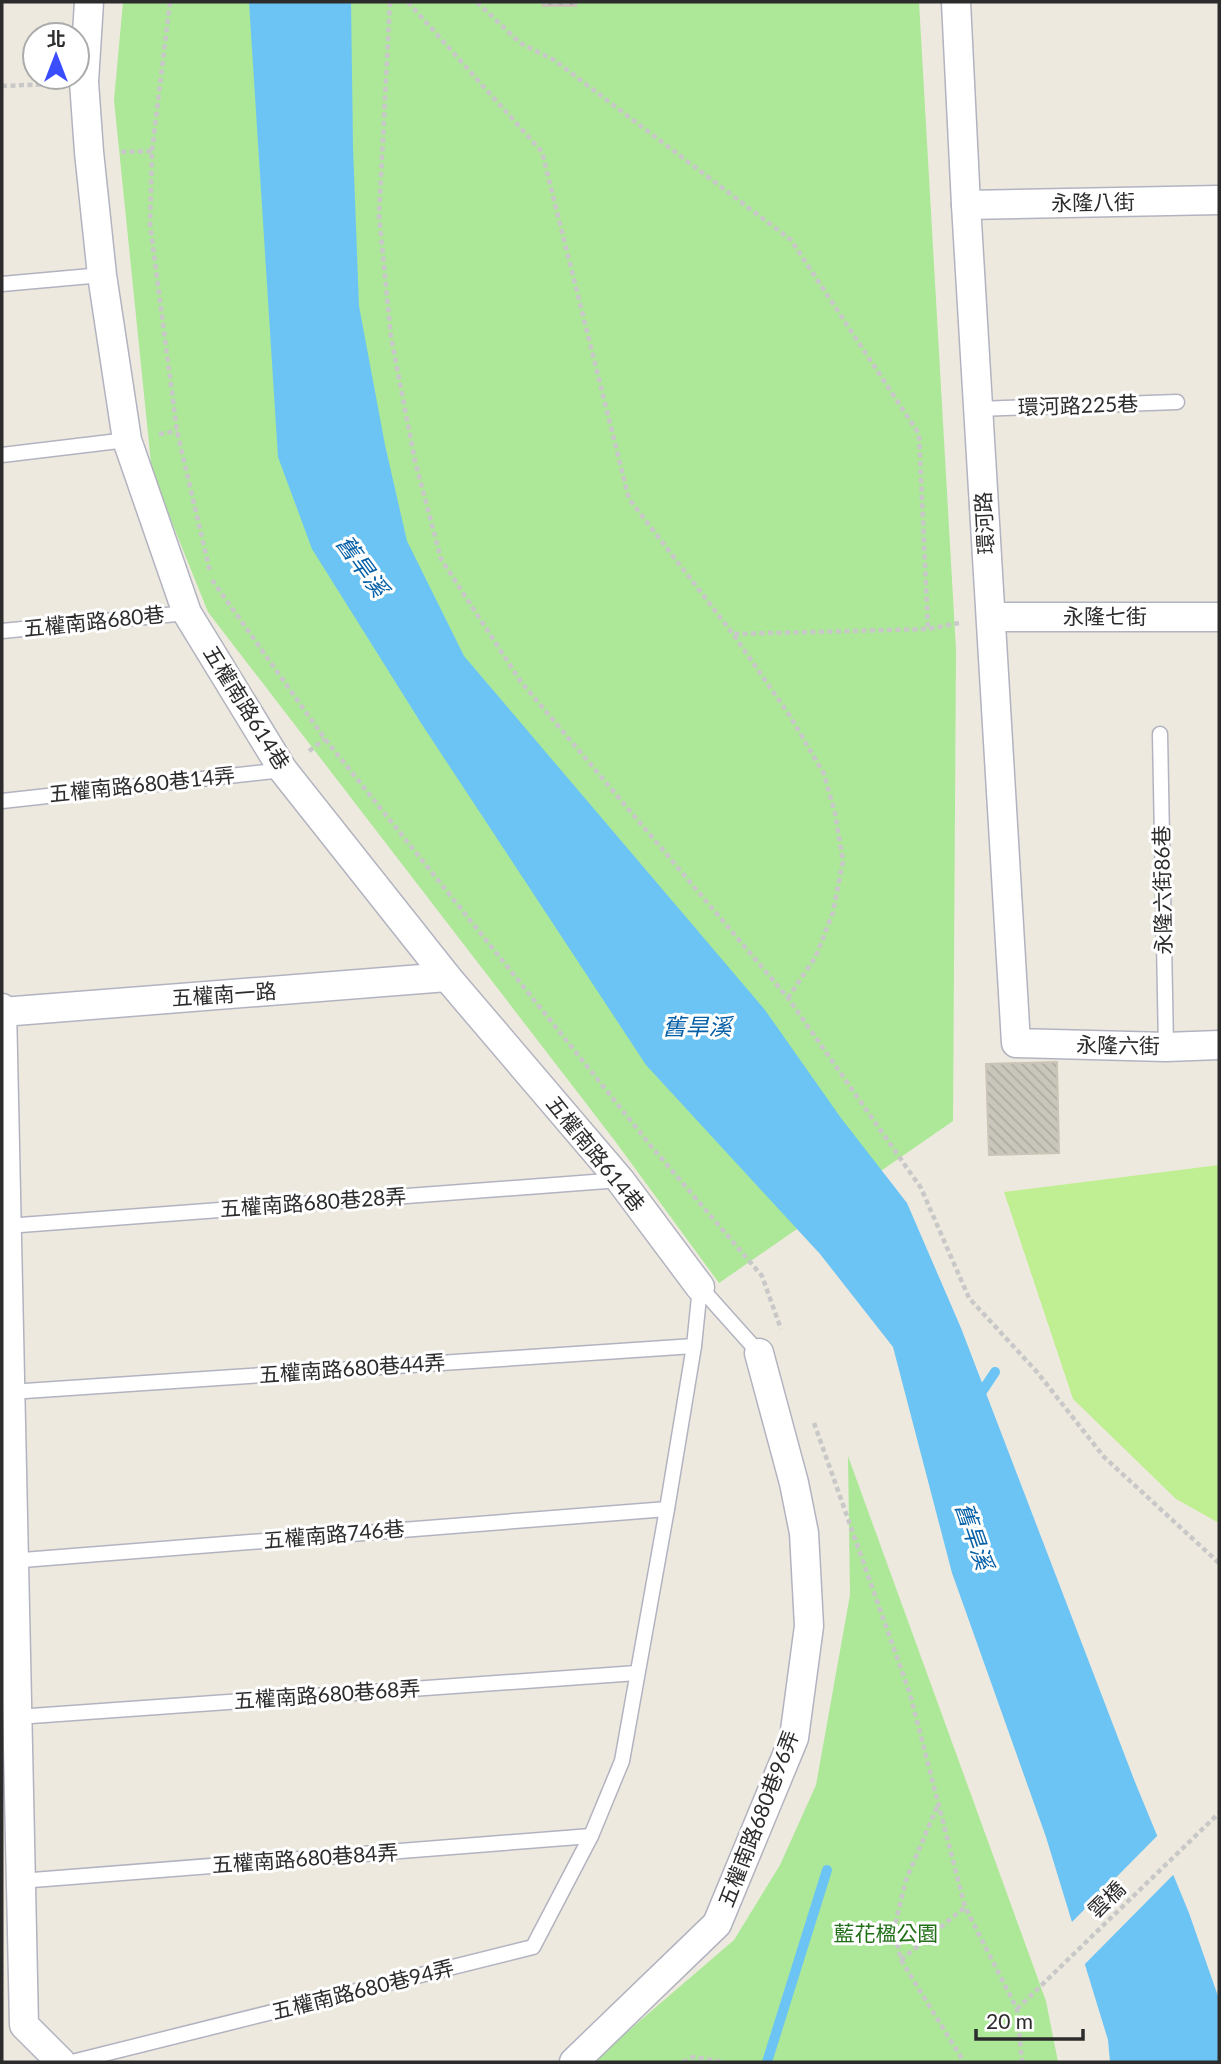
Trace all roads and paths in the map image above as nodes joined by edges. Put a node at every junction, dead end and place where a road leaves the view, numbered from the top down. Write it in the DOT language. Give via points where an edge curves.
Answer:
graph roads {
  1 [pos="89,2"];
  2 [pos="170,2"];
  3 [pos="390,2"];
  4 [pos="408,2"];
  5 [pos="477,2"];
  6 [pos="956,2"];
  7 [pos="88,21"];
  8 [pos="21,85"];
  9 [pos="2,86"];
  10 [pos="85,91"];
  11 [pos="1219,200"];
  12 [pos="966,205"];
  13 [pos="102,275"];
  14 [pos="2,284"];
  15 [pos="1177,402"];
  16 [pos="978,409"];
  17 [pos="127,440"];
  18 [pos="2,455"];
  19 [pos="187,613"];
  20 [pos="991,617"];
  21 [pos="1219,617"];
  22 [pos="2,631"];
  23 [pos="733,634"];
  24 [pos="1160,734"];
  25 [pos="283,770"];
  26 [pos="2,801"];
  27 [pos="447,977"];
  28 [pos="788,998"];
  29 [pos="2,1011"];
  30 [pos="1016,1043"];
  31 [pos="1219,1045"];
  32 [pos="1166,1047"];
  33 [pos="620,1180"];
  34 [pos="7,1226"];
  35 [pos="700,1287"];
  36 [pos="785,1342"];
  37 [pos="694,1346"];
  38 [pos="759,1353"];
  39 [pos="10,1392"];
  40 [pos="813,1420"];
  41 [pos="667,1509"];
  42 [pos="8,1561"];
  43 [pos="1219,1563"];
  44 [pos="638,1673"];
  45 [pos="17,1717"];
  46 [pos="937,1807"];
  47 [pos="1219,1813"];
  48 [pos="591,1836"];
  49 [pos="20,1881"];
  50 [pos="965,1907"];
  51 [pos="901,1960"];
  52 [pos="1017,2009"];
  53 [pos="61,2062"];
  54 [pos="72,2062"];
  55 [pos="574,2062"];
  56 [pos="683,2062"];
  57 [pos="724,2062"];
  58 [pos="964,2062"];
  59 [pos="1022,2062"];
  1 -- 7 [label="street, 五權南路614巷"];
  2 -- 36 [label="path" via="152,151 150,224 177,431 212,581 325,739 651,1146 762,1276"];
  3 -- 28 [label="path" via="379,215 391,337 415,461 441,559 521,682"];
  4 -- 23 [label="path" via="542,152 629,499"];
  5 -- 23 [label="path" via="520,43 554,60 791,240 919,434 928,629"];
  6 -- 12 [label="street, 環河路"];
  8 -- 9 [label="path"];
  10 -- 13 [label="street, 五權南路614巷"];
  11 -- 12 [label="street, 永隆八街"];
  12 -- 16 [label="street, 環河路"];
  13 -- 14 [label="lane"];
  13 -- 17 [label="street, 五權南路614巷"];
  15 -- 16 [label="lane, 環河路225巷"];
  16 -- 20 [label="street, 環河路"];
  17 -- 18 [label="lane"];
  17 -- 19 [label="street, 五權南路614巷"];
  19 -- 22 [label="lane, 五權南路680巷"];
  19 -- 25 [label="street, 五權南路614巷"];
  20 -- 21 [label="street, 永隆七街"];
  20 -- 30 [label="street, 環河路"];
  23 -- 28 [label="path" via="824,774 843,861 833,912 816,956"];
  24 -- 32 [label="lane, 永隆六街86巷"];
  25 -- 26 [label="lane, 五權南路680巷14弄"];
  25 -- 27 [label="street, 五權南路614巷"];
  27 -- 29 [label="street, 五權南一路"];
  27 -- 33 [label="street, 五權南路614巷"];
  28 -- 43 [label="path" via="921,1188 970,1298 1037,1372 1104,1457"];
  29 -- 34 [label="street"];
  30 -- 32 [label="street, 永隆六街"];
  31 -- 32 [label="street, 永隆六街"];
  33 -- 34 [label="lane, 五權南路680巷28弄"];
  33 -- 35 [label="street, 五權南路614巷"];
  34 -- 39 [label="street"];
  35 -- 37 [label="lane, 五權南路680巷94弄"];
  35 -- 38 [label="lane"];
  37 -- 39 [label="lane, 五權南路680巷44弄"];
  37 -- 41 [label="lane, 五權南路680巷94弄"];
  38 -- 55 [label="street, 五權南路680巷96弄" via="804,1533 809,1626 794,1738 717,1924"];
  39 -- 42 [label="street"];
  40 -- 46 [label="path" via="910,1694"];
  41 -- 42 [label="lane, 五權南路746巷"];
  41 -- 44 [label="lane, 五權南路680巷94弄"];
  42 -- 45 [label="street"];
  44 -- 45 [label="lane, 五權南路680巷68弄"];
  44 -- 48 [label="lane, 五權南路680巷94弄" via="622,1761"];
  45 -- 49 [label="street"];
  46 -- 50 [label="path"];
  46 -- 51 [label="path" via="906,1880 894,1930"];
  47 -- 52 [label="path, 雲橋"];
  48 -- 49 [label="lane, 五權南路680巷84弄"];
  48 -- 54 [label="lane, 五權南路680巷94弄" via="533,1947"];
  49 -- 53 [label="street" via="24,2025"];
  50 -- 51 [label="path"];
  50 -- 52 [label="path"];
  51 -- 58 [label="path"];
  52 -- 59 [label="path"];
  56 -- 57 [label="path" via="692,2057"];
}
